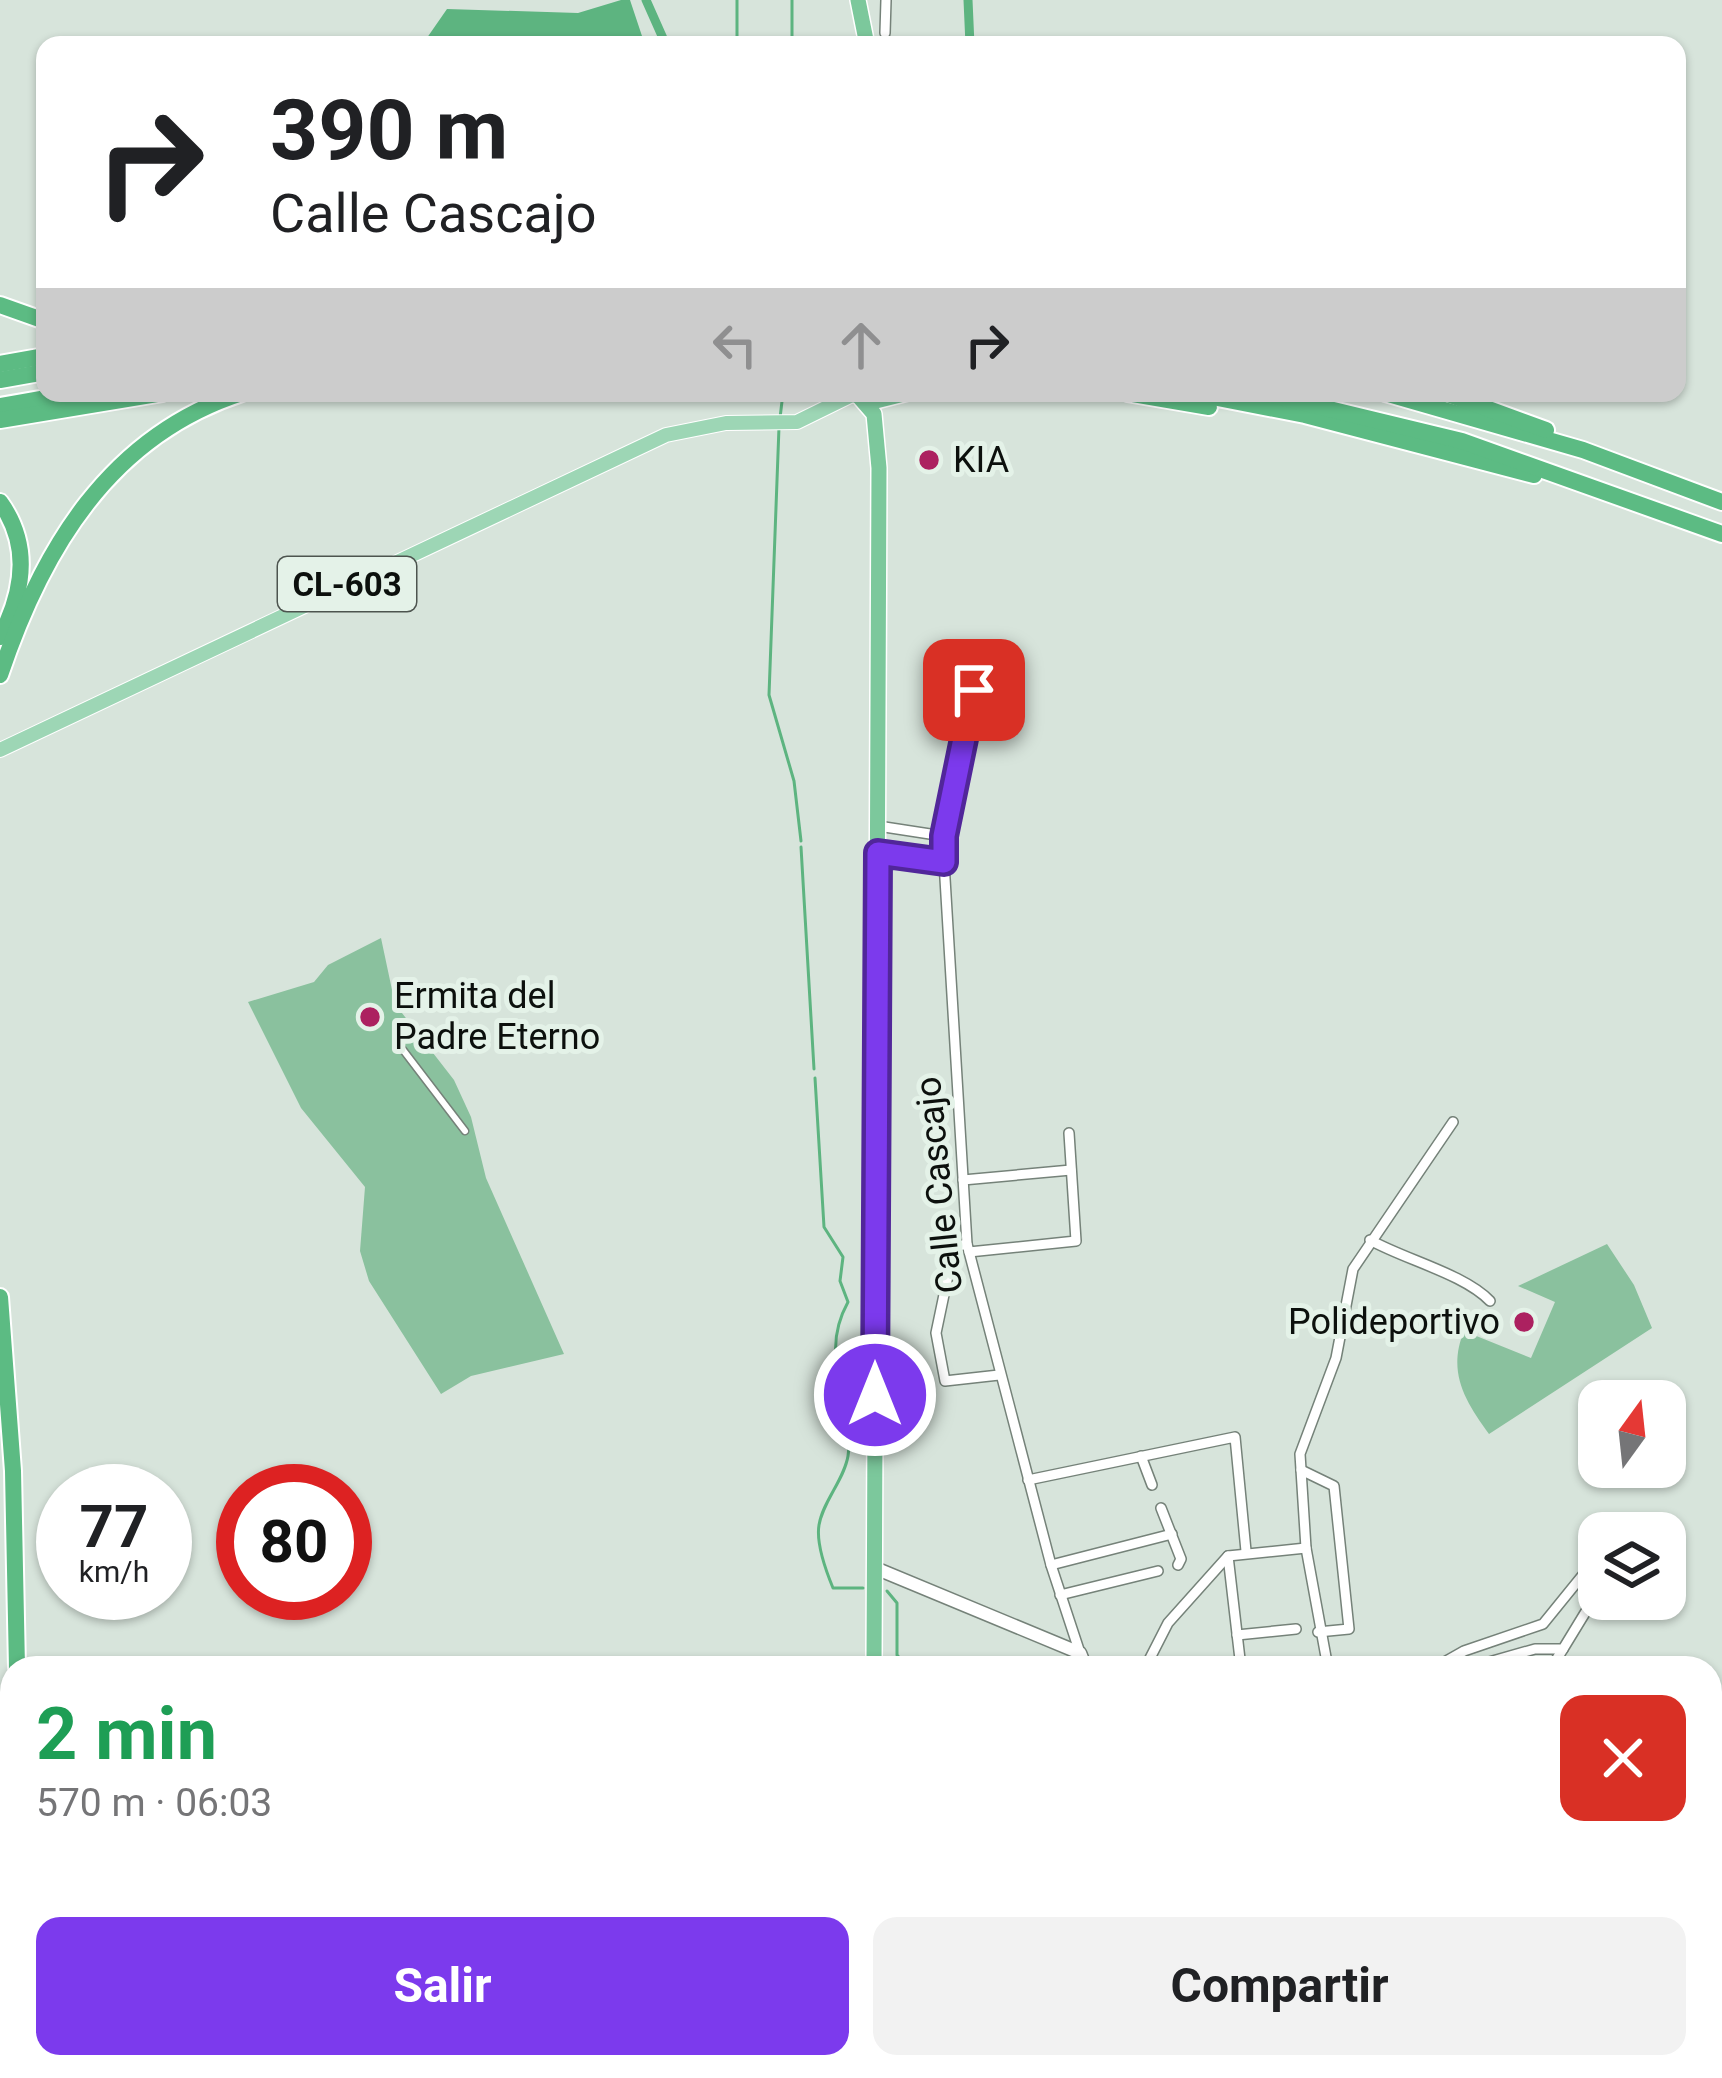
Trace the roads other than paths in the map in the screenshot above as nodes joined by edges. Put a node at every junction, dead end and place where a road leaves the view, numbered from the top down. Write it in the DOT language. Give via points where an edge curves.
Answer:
graph roads {
  1 [pos="857,0"];
  2 [pos="886,0"];
  3 [pos="885,33"];
  4 [pos="865,36"];
  5 [pos="0,305"];
  6 [pos="36,318"];
  7 [pos="36,358"];
  8 [pos="0,364"];
  9 [pos="36,374"];
  10 [pos="0,380"];
  11 [pos="36,400"];
  12 [pos="109,402"];
  13 [pos="223,402"];
  14 [pos="824,402"];
  15 [pos="841,402"];
  16 [pos="860,402"];
  17 [pos="897,402"];
  18 [pos="1180,402"];
  19 [pos="1235,402"];
  20 [pos="1300,402"];
  21 [pos="1416,402"];
  22 [pos="1474,402"];
  23 [pos="0,406"];
  24 [pos="819,413"];
  25 [pos="0,420"];
  26 [pos="1322,420"];
  27 [pos="879,444"];
  28 [pos="1590,453"];
  29 [pos="1577,480"];
  30 [pos="0,502"];
  31 [pos="1722,502"];
  32 [pos="1722,534"];
  33 [pos="0,637"];
  34 [pos="0,676"];
  35 [pos="974,690"];
  36 [pos="0,750"];
  37 [pos="878,826"];
  38 [pos="944,836"];
  39 [pos="878,853"];
  40 [pos="944,862"];
  41 [pos="397,1042"];
  42 [pos="1453,1122"];
  43 [pos="465,1131"];
  44 [pos="1069,1133"];
  45 [pos="1072,1170"];
  46 [pos="963,1180"];
  47 [pos="1370,1240"];
  48 [pos="968,1248"];
  49 [pos="0,1297"];
  50 [pos="1490,1301"];
  51 [pos="999,1375"];
  52 [pos="1141,1456"];
  53 [pos="1301,1470"];
  54 [pos="1028,1480"];
  55 [pos="1324,1480"];
  56 [pos="1152,1485"];
  57 [pos="1302,1492"];
  58 [pos="1161,1508"];
  59 [pos="1172,1534"];
  60 [pos="1306,1548"];
  61 [pos="1246,1551"];
  62 [pos="1228,1556"];
  63 [pos="1051,1564"];
  64 [pos="1178,1564"];
  65 [pos="874,1568"];
  66 [pos="1158,1571"];
  67 [pos="1578,1581"];
  68 [pos="1060,1595"];
  69 [pos="1580,1620"];
  70 [pos="1296,1629"];
  71 [pos="1318,1632"];
  72 [pos="1237,1634"];
  73 [pos="1563,1648"];
  74 [pos="1080,1652"];
  75 [pos="17,1656"];
  76 [pos="874,1656"];
  77 [pos="1082,1656"];
  78 [pos="1151,1656"];
  79 [pos="1238,1656"];
  80 [pos="1325,1656"];
  81 [pos="1455,1656"];
  82 [pos="1510,1656"];
  83 [pos="1558,1656"];
  1 -- 4 [label="highway"];
  2 -- 3 [label="street"];
  5 -- 6 [label="highway"];
  7 -- 8 [label="highway"];
  9 -- 10 [label="highway"];
  11 -- 23 [label="highway"];
  12 -- 25 [label="highway"];
  13 -- 34 [label="highway" via="162,431 67,524"];
  14 -- 24 [label="main road"];
  15 -- 24 [label="main road, CL-603"];
  16 -- 27 [label="highway" via="874,414"];
  17 -- 27 [label="highway"];
  18 -- 26 [label="highway"];
  19 -- 26 [label="highway"];
  20 -- 29 [label="highway" via="1462,441"];
  21 -- 28 [label="highway"];
  22 -- 28 [label="highway"];
  24 -- 36 [label="main road, CL-603" via="796,422 697,426 651,441"];
  26 -- 29 [label="highway"];
  27 -- 37 [label="highway"];
  28 -- 31 [label="highway"];
  29 -- 32 [label="highway"];
  30 -- 33 [label="highway" via="21,548 21,582"];
  35 -- 38 [label="street, Calle Cascajo"];
  37 -- 38 [label="street"];
  37 -- 39 [label="highway"];
  38 -- 40 [label="street, Calle Cascajo"];
  39 -- 40 [label="street"];
  39 -- 65 [label="highway"];
  40 -- 46 [label="street, Calle Cascajo"];
  41 -- 43 [label="street"];
  42 -- 47 [label="street"];
  44 -- 45 [label="street"];
  45 -- 46 [label="street"];
  45 -- 48 [label="street" via="1076,1241"];
  46 -- 48 [label="street, Calle Cascajo"];
  47 -- 50 [label="street"];
  47 -- 53 [label="street" via="1349,1280 1336,1358"];
  48 -- 51 [label="street, Calle Cascajo"];
  48 -- 51 [label="street" via="954,1247 936,1333 945,1381"];
  49 -- 75 [label="highway"];
  51 -- 54 [label="street, Calle Cascajo"];
  52 -- 54 [label="street"];
  52 -- 56 [label="street"];
  52 -- 61 [label="street" via="1235,1437"];
  53 -- 55 [label="street"];
  53 -- 57 [label="street"];
  54 -- 63 [label="street, Calle Cascajo"];
  55 -- 57 [label="street"];
  55 -- 71 [label="street" via="1334,1486 1349,1629"];
  57 -- 60 [label="street"];
  58 -- 59 [label="street"];
  59 -- 63 [label="street"];
  59 -- 64 [label="street"];
  60 -- 61 [label="street"];
  60 -- 71 [label="street"];
  61 -- 62 [label="street"];
  62 -- 72 [label="street"];
  62 -- 78 [label="street" via="1168,1623"];
  63 -- 68 [label="street, Calle Cascajo"];
  65 -- 74 [label="main road"];
  65 -- 76 [label="highway"];
  66 -- 68 [label="street"];
  67 -- 81 [label="street" via="1543,1624"];
  68 -- 74 [label="street, Calle Cascajo"];
  69 -- 73 [label="street"];
  70 -- 72 [label="street"];
  71 -- 80 [label="street"];
  72 -- 79 [label="street"];
  73 -- 82 [label="street"];
  73 -- 83 [label="street"];
  74 -- 77 [label="main road, Calle Cascajo"];
}
